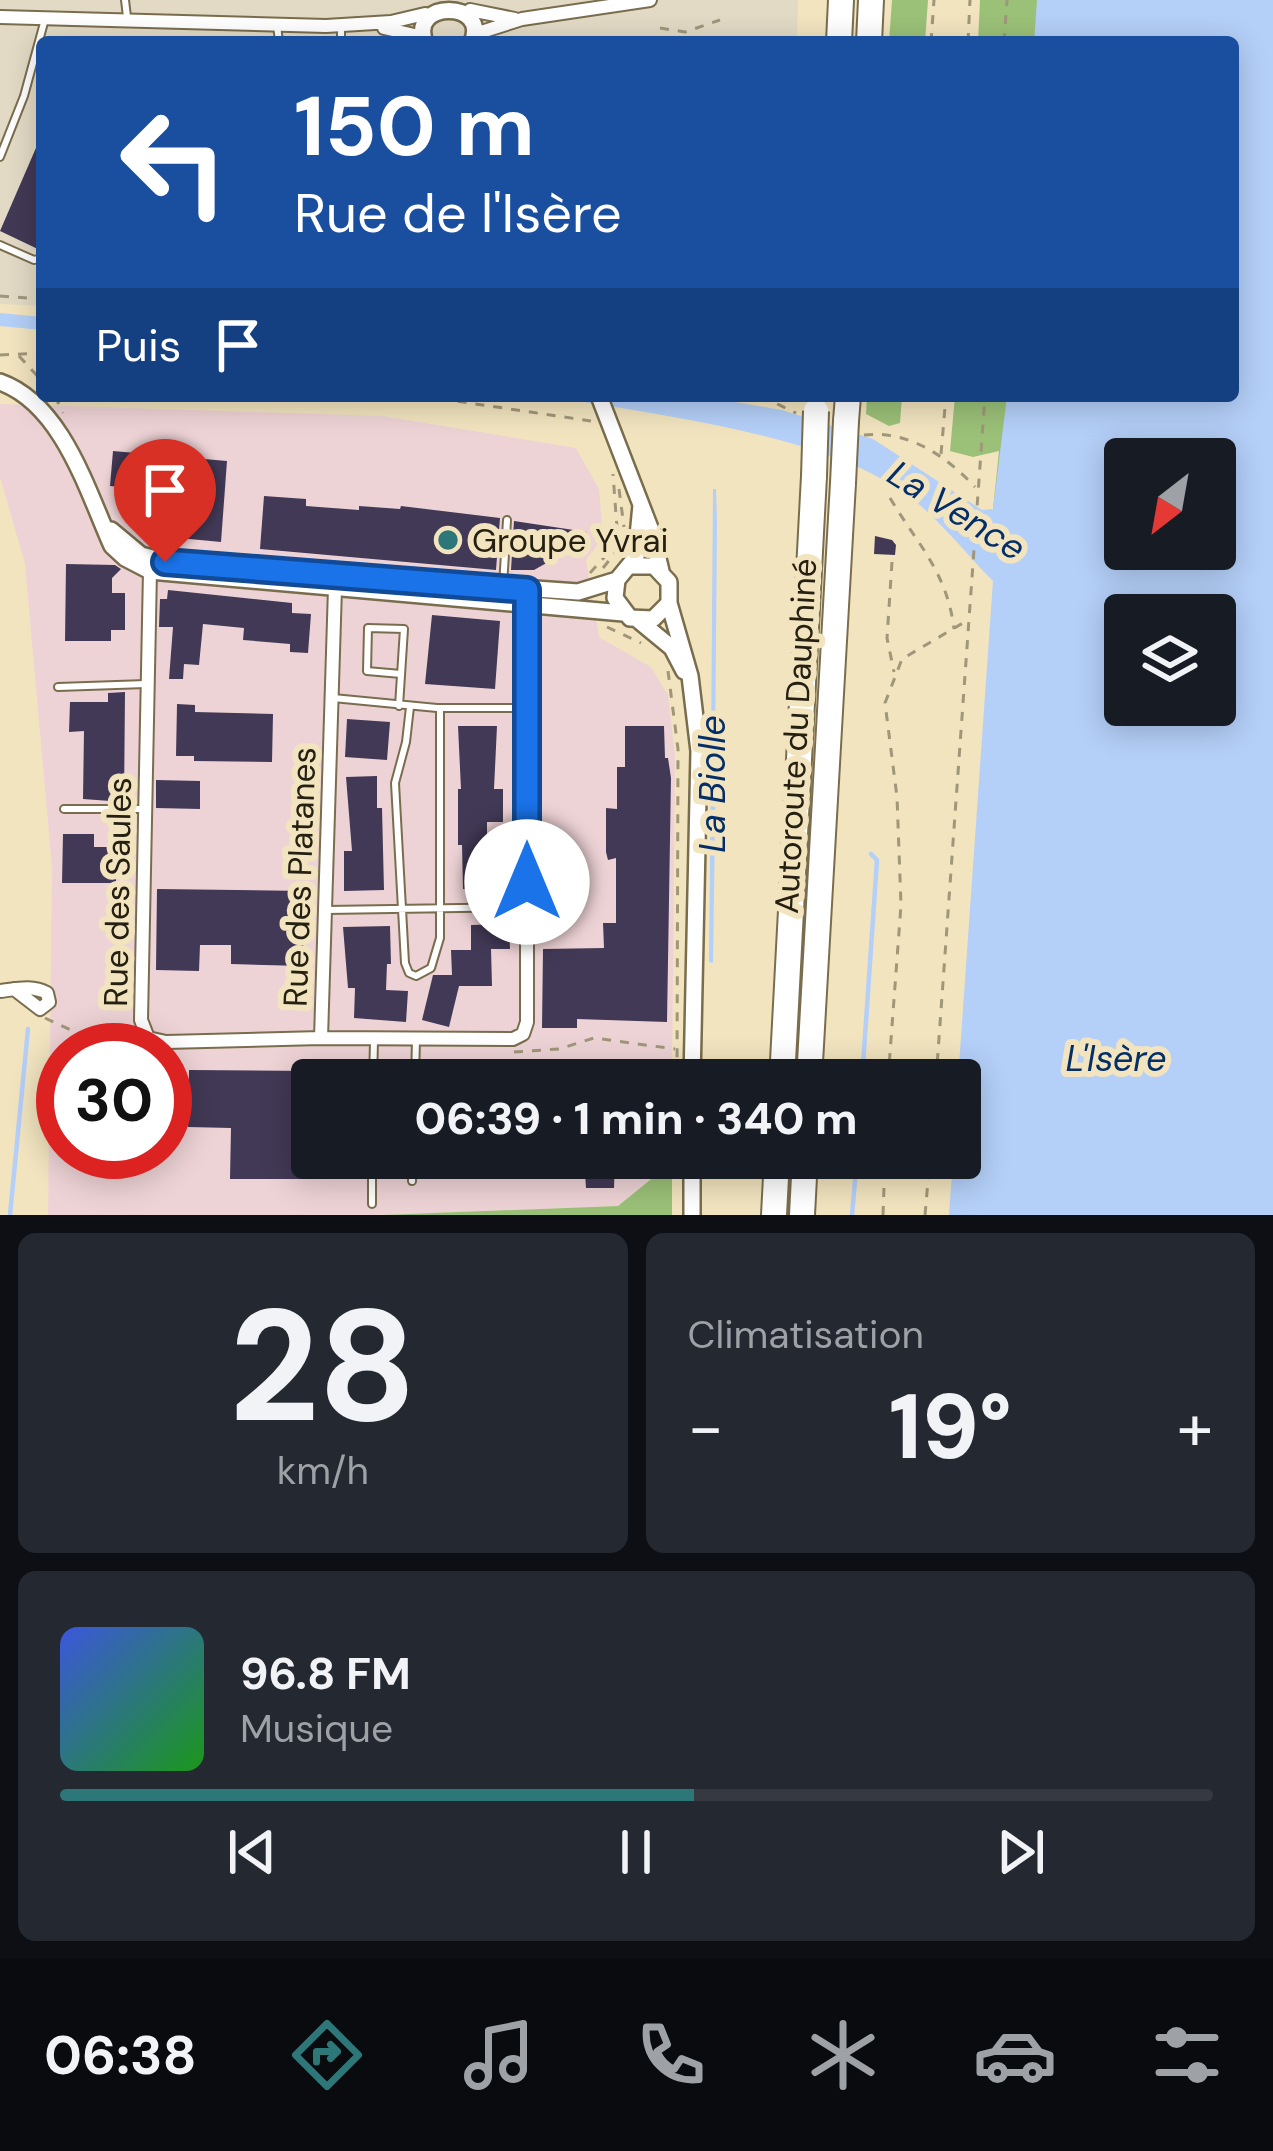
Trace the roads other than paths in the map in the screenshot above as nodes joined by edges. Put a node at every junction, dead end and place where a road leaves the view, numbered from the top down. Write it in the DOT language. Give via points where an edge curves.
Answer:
graph roads {
  1 [pos="125,0"];
  2 [pos="453,0"];
  3 [pos="650,0"];
  4 [pos="841,0"];
  5 [pos="871,0"];
  6 [pos="425,8"];
  7 [pos="470,10"];
  8 [pos="0,17"];
  9 [pos="45,19"];
  10 [pos="522,20"];
  11 [pos="128,21"];
  12 [pos="277,25"];
  13 [pos="341,26"];
  14 [pos="364,26"];
  15 [pos="40,36"];
  16 [pos="278,36"];
  17 [pos="341,36"];
  18 [pos="407,36"];
  19 [pos="474,36"];
  20 [pos="479,36"];
  21 [pos="838,36"];
  22 [pos="868,36"];
  23 [pos="36,52"];
  24 [pos="0,157"];
  25 [pos="0,245"];
  26 [pos="36,260"];
  27 [pos="0,382"];
  28 [pos="812,408"];
  29 [pos="601,411"];
  30 [pos="852,418"];
  31 [pos="641,506"];
  32 [pos="507,520"];
  33 [pos="631,566"];
  34 [pos="157,567"];
  35 [pos="661,571"];
  36 [pos="617,580"];
  37 [pos="335,588"];
  38 [pos="502,595"];
  39 [pos="527,597"];
  40 [pos="669,603"];
  41 [pos="630,616"];
  42 [pos="401,674"];
  43 [pos="146,684"];
  44 [pos="58,686"];
  45 [pos="693,696"];
  46 [pos="331,698"];
  47 [pos="399,706"];
  48 [pos="410,707"];
  49 [pos="440,708"];
  50 [pos="527,709"];
  51 [pos="64,809"];
  52 [pos="144,809"];
  53 [pos="527,907"];
  54 [pos="404,908"];
  55 [pos="441,908"];
  56 [pos="325,910"];
  57 [pos="321,1038"];
  58 [pos="374,1038"];
  59 [pos="416,1039"];
  60 [pos="374,1059"];
  61 [pos="416,1059"];
  62 [pos="686,1059"];
  63 [pos="783,1059"];
  64 [pos="810,1059"];
  65 [pos="372,1179"];
  66 [pos="692,1179"];
  67 [pos="776,1179"];
  68 [pos="804,1179"];
  69 [pos="372,1204"];
  70 [pos="692,1215"];
  71 [pos="774,1215"];
  72 [pos="802,1215"];
  1 -- 11 [label="lane"];
  2 -- 6 [label="street"];
  2 -- 7 [label="street"];
  3 -- 10 [label="street"];
  4 -- 21 [label="highway"];
  5 -- 22 [label="highway"];
  6 -- 14 [label="street"];
  7 -- 10 [label="street"];
  7 -- 19 [label="street"];
  8 -- 9 [label="street"];
  9 -- 11 [label="street"];
  9 -- 15 [label="lane"];
  10 -- 20 [label="street"];
  11 -- 12 [label="street"];
  12 -- 13 [label="street"];
  12 -- 16 [label="lane"];
  13 -- 14 [label="street"];
  13 -- 17 [label="lane"];
  14 -- 18 [label="street"];
  23 -- 24 [label="lane"];
  25 -- 26 [label="lane"];
  27 -- 34 [label="street" via="27,394 54,423 101,521"];
  28 -- 63 [label="highway, Autoroute du Dauphiné, bridge"];
  29 -- 31 [label="street"];
  30 -- 64 [label="highway, Autoroute du Dauphiné, bridge"];
  31 -- 33 [label="street"];
  31 -- 35 [label="street"];
  32 -- 38 [label="lane"];
  33 -- 35 [label="street"];
  33 -- 36 [label="street"];
  34 -- 37 [label="street"];
  34 -- 38 [label="street"];
  34 -- 43 [label="street, Rue des Saules"];
  35 -- 40 [label="street"];
  36 -- 39 [label="street"];
  36 -- 41 [label="street" via="615,598"];
  37 -- 38 [label="street"];
  37 -- 46 [label="street, Rue des Platanes"];
  38 -- 39 [label="street"];
  39 -- 41 [label="street"];
  39 -- 50 [label="street, Rue des Platanes"];
  40 -- 41 [label="street" via="660,615"];
  40 -- 45 [label="street"];
  41 -- 45 [label="street" via="672,648"];
  42 -- 42 [label="lane" via="404,629 368,628 367,671"];
  42 -- 47 [label="lane"];
  43 -- 44 [label="lane"];
  43 -- 52 [label="street, Rue des Saules"];
  45 -- 62 [label="street" via="699,751"];
  46 -- 47 [label="lane"];
  46 -- 56 [label="street, Rue des Platanes"];
  47 -- 48 [label="lane"];
  48 -- 49 [label="lane"];
  48 -- 54 [label="lane" via="395,783"];
  49 -- 50 [label="lane"];
  49 -- 55 [label="lane"];
  50 -- 53 [label="street, Rue des Platanes"];
  51 -- 52 [label="lane"];
  52 -- 57 [label="street, Rue des Saules" via="141,1020 148,1038"];
  53 -- 55 [label="lane"];
  53 -- 59 [label="street, Rue des Platanes" via="523,1034"];
  54 -- 55 [label="lane"];
  54 -- 55 [label="lane" via="405,963 416,976 434,964"];
  54 -- 56 [label="lane"];
  56 -- 57 [label="street, Rue des Platanes"];
  57 -- 58 [label="street, Rue des Platanes"];
  58 -- 59 [label="street, Rue des Platanes"];
  58 -- 60 [label="lane"];
  59 -- 61 [label="lane"];
  65 -- 69 [label="lane"];
  66 -- 70 [label="street"];
  67 -- 71 [label="highway"];
  68 -- 72 [label="highway"];
}
